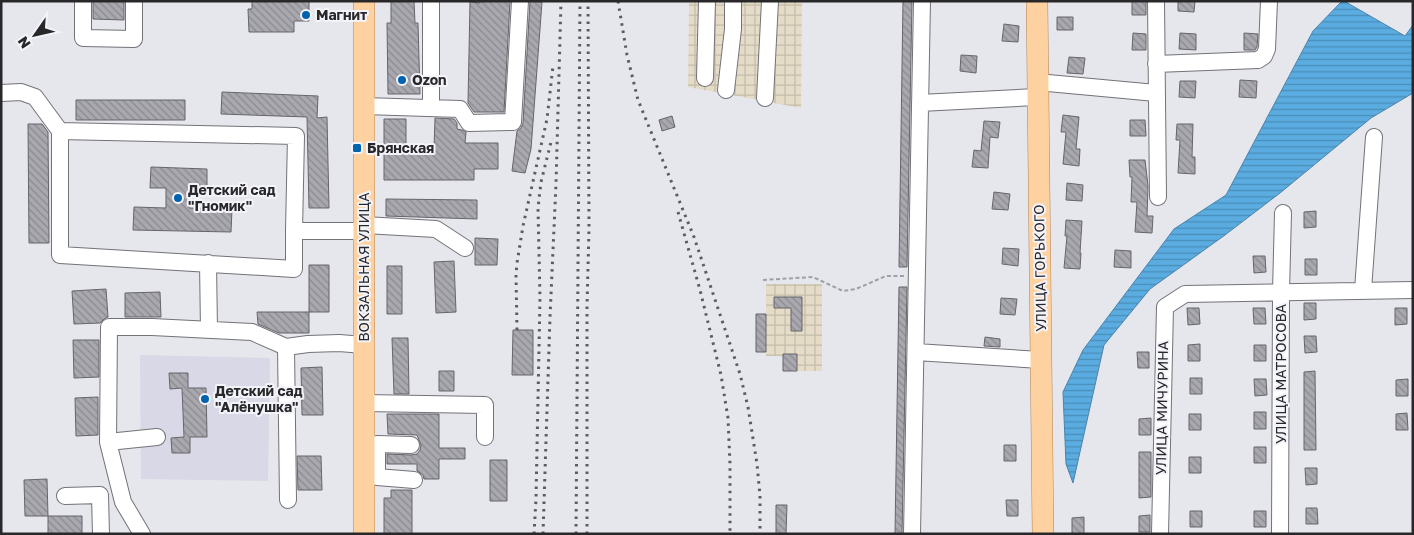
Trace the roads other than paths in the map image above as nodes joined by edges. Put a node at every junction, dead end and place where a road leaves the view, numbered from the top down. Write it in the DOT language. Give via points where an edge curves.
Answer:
graph roads {
  1 [pos="83,1"];
  2 [pos="134,1"];
  3 [pos="364,1"];
  4 [pos="431,1"];
  5 [pos="520,1"];
  6 [pos="707,1"];
  7 [pos="733,1"];
  8 [pos="770,1"];
  9 [pos="922,1"];
  10 [pos="1037,1"];
  11 [pos="1156,1"];
  12 [pos="1269,1"];
  13 [pos="1156,64"];
  14 [pos="705,78"];
  15 [pos="726,90"];
  16 [pos="1037,90"];
  17 [pos="1,93"];
  18 [pos="1156,93"];
  19 [pos="765,98"];
  20 [pos="920,103"];
  21 [pos="364,106"];
  22 [pos="431,108"];
  23 [pos="60,131"];
  24 [pos="1374,137"];
  25 [pos="1158,197"];
  26 [pos="1283,213"];
  27 [pos="364,228"];
  28 [pos="294,231"];
  29 [pos="465,248"];
  30 [pos="208,263"];
  31 [pos="1363,290"];
  32 [pos="1413,290"];
  33 [pos="1281,292"];
  34 [pos="209,330"];
  35 [pos="364,345"];
  36 [pos="286,347"];
  37 [pos="916,352"];
  38 [pos="1041,360"];
  39 [pos="364,403"];
  40 [pos="157,437"];
  41 [pos="485,437"];
  42 [pos="108,442"];
  43 [pos="411,445"];
  44 [pos="370,452"];
  45 [pos="414,480"];
  46 [pos="65,496"];
  47 [pos="288,500"];
  48 [pos="101,534"];
  49 [pos="142,534"];
  50 [pos="364,534"];
  51 [pos="912,534"];
  52 [pos="1043,534"];
  53 [pos="1160,534"];
  54 [pos="1280,534"];
  1 -- 2 [label="street" via="83,38 134,39"];
  3 -- 21 [label="main road, ВОКЗАЛЬНАЯ УЛИЦА"];
  4 -- 22 [label="street"];
  5 -- 22 [label="street" via="513,122 469,123 460,109"];
  6 -- 14 [label="street"];
  7 -- 15 [label="street"];
  8 -- 19 [label="street"];
  9 -- 20 [label="street"];
  10 -- 16 [label="main road, УЛИЦА ГОРЬКОГО"];
  11 -- 13 [label="street"];
  12 -- 13 [label="street" via="1267,49 1258,60"];
  13 -- 18 [label="street"];
  16 -- 18 [label="street"];
  16 -- 20 [label="street"];
  16 -- 38 [label="main road, УЛИЦА ГОРЬКОГО"];
  17 -- 23 [label="street" via="21,92 35,97"];
  18 -- 25 [label="street"];
  20 -- 37 [label="street"];
  21 -- 22 [label="street"];
  21 -- 27 [label="main road, ВОКЗАЛЬНАЯ УЛИЦА"];
  23 -- 28 [label="street" via="296,136"];
  23 -- 30 [label="street" via="60,255"];
  24 -- 31 [label="street"];
  26 -- 33 [label="street, УЛИЦА МАТРОСОВА"];
  27 -- 28 [label="street"];
  27 -- 29 [label="street" via="436,229"];
  27 -- 35 [label="main road, ВОКЗАЛЬНАЯ УЛИЦА"];
  28 -- 30 [label="street" via="294,269"];
  30 -- 34 [label="street"];
  31 -- 32 [label="street"];
  31 -- 33 [label="street"];
  33 -- 53 [label="street, УЛИЦА МИЧУРИНА" via="1185,294 1164,307"];
  33 -- 54 [label="street, УЛИЦА МАТРОСОВА"];
  34 -- 36 [label="street" via="252,332"];
  34 -- 42 [label="street" via="109,327"];
  35 -- 36 [label="street" via="339,343"];
  35 -- 39 [label="main road, ВОКЗАЛЬНАЯ УЛИЦА"];
  36 -- 47 [label="street"];
  37 -- 38 [label="street"];
  37 -- 51 [label="street"];
  38 -- 52 [label="main road, УЛИЦА ГОРЬКОГО"];
  39 -- 41 [label="street" via="485,405"];
  39 -- 44 [label="main road, ВОКЗАЛЬНАЯ УЛИЦА"];
  40 -- 42 [label="street"];
  42 -- 49 [label="street" via="123,502"];
  43 -- 44 [label="street" via="377,444"];
  44 -- 45 [label="street" via="377,477"];
  44 -- 50 [label="main road, ВОКЗАЛЬНАЯ УЛИЦА"];
  46 -- 48 [label="street" via="100,495"];
}
